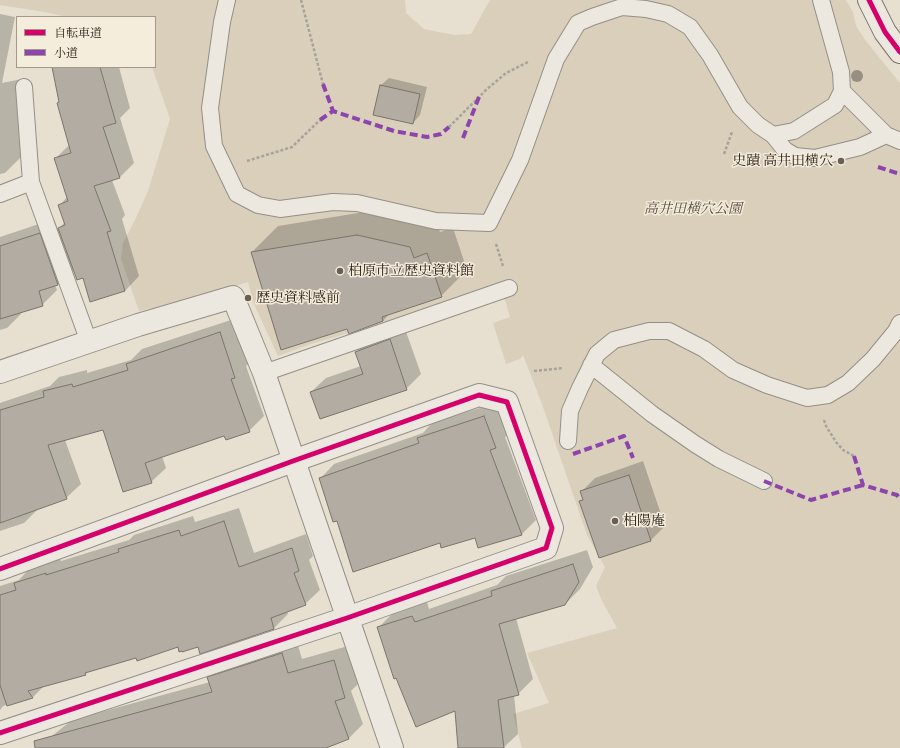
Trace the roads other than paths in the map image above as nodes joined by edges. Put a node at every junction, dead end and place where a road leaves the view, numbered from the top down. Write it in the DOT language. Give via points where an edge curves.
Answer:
graph roads {
  1 [pos="227,0"];
  2 [pos="821,0"];
  3 [pos="869,0"];
  4 [pos="900,52"];
  5 [pos="24,87"];
  6 [pos="842,91"];
  7 [pos="773,135"];
  8 [pos="893,138"];
  9 [pos="31,182"];
  10 [pos="0,194"];
  11 [pos="509,288"];
  12 [pos="900,323"];
  13 [pos="89,342"];
  14 [pos="592,365"];
  15 [pos="0,372"];
  16 [pos="264,373"];
  17 [pos="568,442"];
  18 [pos="293,461"];
  19 [pos="764,481"];
  20 [pos="0,569"];
  21 [pos="347,618"];
  22 [pos="0,733"];
  23 [pos="392,748"];
  1 -- 7 [label="lane" via="210,108 214,146 237,194 258,204 280,209 333,202 357,203 436,220 489,223 520,160 556,59 578,23 622,7 668,14 690,27 710,55 740,107 758,125"];
  2 -- 6 [label="lane" via="841,72"];
  3 -- 4 [label="street" via="885,32"];
  5 -- 9 [label="lane"];
  6 -- 7 [label="lane" via="834,105 800,128"];
  6 -- 8 [label="lane"];
  7 -- 8 [label="lane" via="784,150 795,156 815,158"];
  9 -- 10 [label="lane"];
  9 -- 13 [label="lane"];
  11 -- 16 [label="lane"];
  12 -- 14 [label="lane" via="873,359 848,383 828,395 807,398 766,385 734,370 704,349 669,331 649,331 614,340 596,354"];
  13 -- 15 [label="street"];
  13 -- 16 [label="street" via="233,297"];
  14 -- 17 [label="lane" via="570,412"];
  14 -- 19 [label="lane" via="652,414 695,444"];
  16 -- 18 [label="street"];
  18 -- 20 [label="street"];
  18 -- 21 [label="street"];
  18 -- 21 [label="street" via="479,395 507,402 552,528 546,548"];
  21 -- 22 [label="street"];
  21 -- 23 [label="street"];
}
